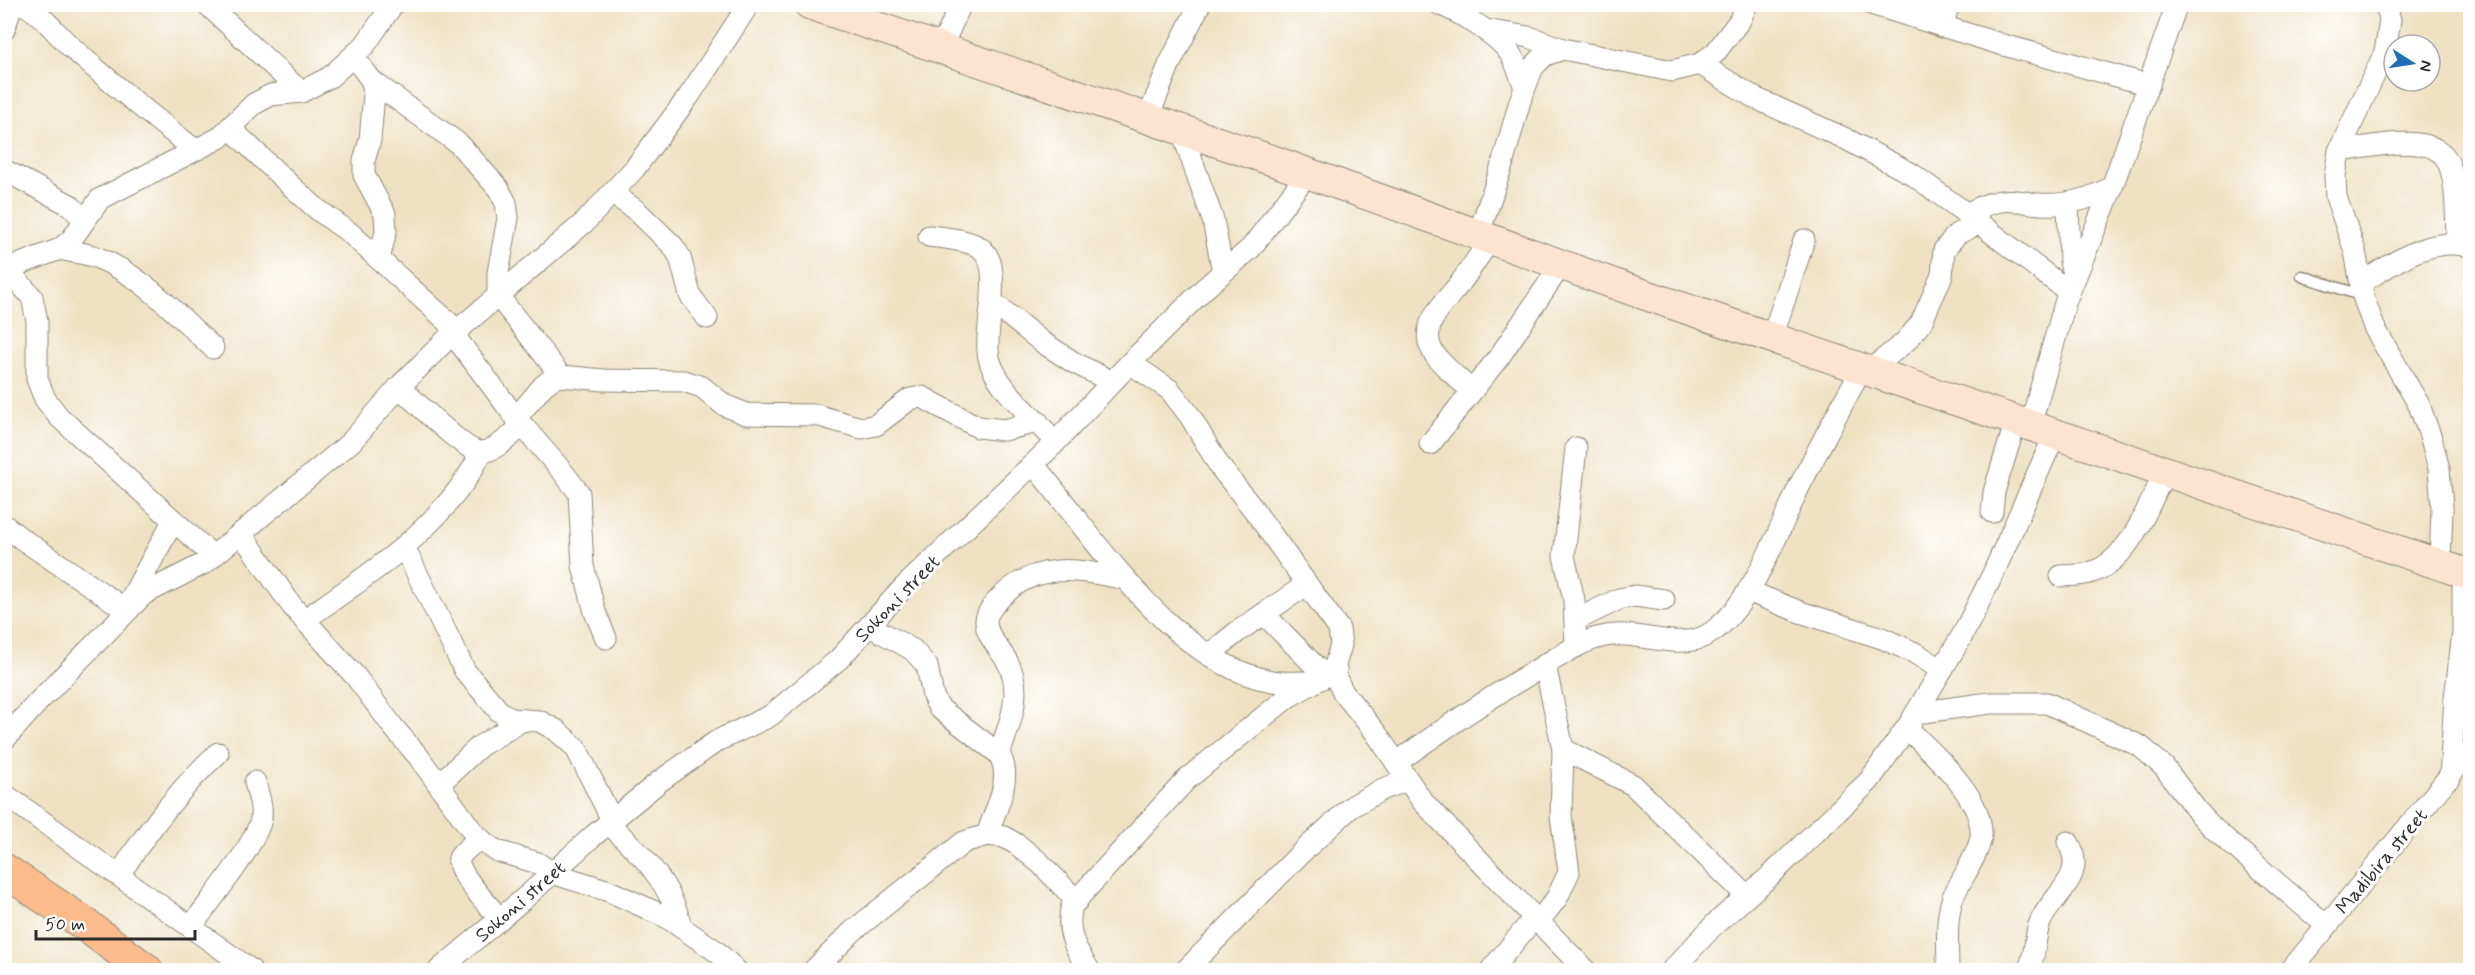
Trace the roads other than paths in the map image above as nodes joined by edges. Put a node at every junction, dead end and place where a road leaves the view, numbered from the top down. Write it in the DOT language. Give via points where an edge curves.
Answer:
graph roads {
  1 [pos="12,4"];
  2 [pos="23,4"];
  3 [pos="207,4"];
  4 [pos="393,4"];
  5 [pos="749,4"];
  6 [pos="809,4"];
  7 [pos="961,4"];
  8 [pos="1200,4"];
  9 [pos="1439,4"];
  10 [pos="1748,4"];
  11 [pos="1871,4"];
  12 [pos="1949,4"];
  13 [pos="2177,4"];
  14 [pos="2386,4"];
  15 [pos="1942,27"];
  16 [pos="4,30"];
  17 [pos="1484,30"];
  18 [pos="941,48"];
  19 [pos="1563,49"];
  20 [pos="353,56"];
  21 [pos="1700,64"];
  22 [pos="372,81"];
  23 [pos="2149,85"];
  24 [pos="1525,87"];
  25 [pos="301,92"];
  26 [pos="1148,118"];
  27 [pos="230,128"];
  28 [pos="1181,129"];
  29 [pos="195,150"];
  30 [pos="2339,151"];
  31 [pos="4,170"];
  32 [pos="1308,173"];
  33 [pos="2112,187"];
  34 [pos="612,193"];
  35 [pos="2068,203"];
  36 [pos="1973,218"];
  37 [pos="84,220"];
  38 [pos="929,236"];
  39 [pos="1484,238"];
  40 [pos="1804,240"];
  41 [pos="2464,244"];
  42 [pos="60,249"];
  43 [pos="379,259"];
  44 [pos="1561,265"];
  45 [pos="6,267"];
  46 [pos="1223,272"];
  47 [pos="2302,276"];
  48 [pos="2072,286"];
  49 [pos="2362,290"];
  50 [pos="498,296"];
  51 [pos="992,302"];
  52 [pos="707,318"];
  53 [pos="455,332"];
  54 [pos="1772,338"];
  55 [pos="213,348"];
  56 [pos="1130,363"];
  57 [pos="1865,370"];
  58 [pos="561,376"];
  59 [pos="1112,382"];
  60 [pos="399,387"];
  61 [pos="1472,391"];
  62 [pos="519,422"];
  63 [pos="1038,422"];
  64 [pos="2034,427"];
  65 [pos="1056,442"];
  66 [pos="1430,444"];
  67 [pos="1576,448"];
  68 [pos="482,452"];
  69 [pos="1033,464"];
  70 [pos="2164,471"];
  71 [pos="1992,512"];
  72 [pos="173,521"];
  73 [pos="4,525"];
  74 [pos="241,533"];
  75 [pos="404,547"];
  76 [pos="213,556"];
  77 [pos="2458,571"];
  78 [pos="2061,576"];
  79 [pos="1126,579"];
  80 [pos="1306,585"];
  81 [pos="1748,591"];
  82 [pos="1664,600"];
  83 [pos="124,612"];
  84 [pos="1264,614"];
  85 [pos="304,620"];
  86 [pos="1576,620"];
  87 [pos="870,626"];
  88 [pos="606,638"];
  89 [pos="1576,647"];
  90 [pos="1209,655"];
  91 [pos="1545,665"];
  92 [pos="1942,670"];
  93 [pos="1325,676"];
  94 [pos="523,720"];
  95 [pos="1911,720"];
  96 [pos="4,740"];
  97 [pos="1563,749"];
  98 [pos="2470,751"];
  99 [pos="218,753"];
  100 [pos="999,754"];
  101 [pos="1402,771"];
  102 [pos="2450,778"];
  103 [pos="255,782"];
  104 [pos="439,784"];
  105 [pos="4,794"];
  106 [pos="610,821"];
  107 [pos="987,835"];
  108 [pos="479,838"];
  109 [pos="2068,842"];
  110 [pos="4,870"];
  111 [pos="552,873"];
  112 [pos="119,874"];
  113 [pos="1747,896"];
  114 [pos="1077,901"];
  115 [pos="500,919"];
  116 [pos="1536,920"];
  117 [pos="2327,926"];
  118 [pos="191,927"];
  119 [pos="681,927"];
  120 [pos="146,970"];
  121 [pos="251,970"];
  122 [pos="439,970"];
  123 [pos="736,970"];
  124 [pos="814,970"];
  125 [pos="1089,970"];
  126 [pos="1186,970"];
  127 [pos="1491,970"];
  128 [pos="1585,970"];
  129 [pos="1672,970"];
  130 [pos="1948,970"];
  131 [pos="2028,970"];
  132 [pos="2290,970"];
  1 -- 16 [label="street"];
  2 -- 29 [label="street" via="103,76"];
  3 -- 25 [label="street"];
  4 -- 20 [label="street"];
  5 -- 34 [label="street" via="689,96"];
  6 -- 18 [label="street"];
  7 -- 18 [label="street"];
  8 -- 26 [label="street"];
  9 -- 17 [label="street"];
  10 -- 21 [label="street" via="1715,53"];
  11 -- 15 [label="street"];
  12 -- 15 [label="street"];
  13 -- 23 [label="street"];
  14 -- 30 [label="street" via="2390,20 2385,52"];
  15 -- 23 [label="street"];
  17 -- 19 [label="street" via="1529,37"];
  17 -- 24 [label="street" via="1509,52"];
  18 -- 26 [label="street"];
  19 -- 21 [label="street" via="1672,71"];
  19 -- 24 [label="street" via="1545,55 1533,67"];
  20 -- 22 [label="street"];
  20 -- 25 [label="street" via="330,77"];
  21 -- 36 [label="street" via="1755,98 1912,174"];
  22 -- 43 [label="street" via="374,94 364,175 385,214 386,231"];
  22 -- 50 [label="street" via="459,144 502,195 508,218"];
  23 -- 33 [label="street"];
  24 -- 39 [label="street"];
  25 -- 27 [label="street" via="271,95 254,104"];
  26 -- 28 [label="street"];
  27 -- 29 [label="street"];
  27 -- 43 [label="street" via="311,204"];
  28 -- 32 [label="street"];
  28 -- 46 [label="street" via="1213,220"];
  29 -- 37 [label="street" via="100,199"];
  30 -- 41 [label="street" via="2411,142 2432,147 2445,156"];
  30 -- 49 [label="street" via="2336,197 2355,251"];
  31 -- 37 [label="street" via="70,205"];
  32 -- 39 [label="street"];
  32 -- 46 [label="street, Sokoni street" via="1251,248"];
  33 -- 35 [label="street"];
  33 -- 48 [label="street"];
  34 -- 50 [label="street" via="585,222"];
  34 -- 52 [label="street" via="673,246 680,257 690,295"];
  35 -- 36 [label="street" via="1997,201"];
  35 -- 48 [label="street"];
  36 -- 48 [label="street"];
  36 -- 57 [label="street" via="1944,250 1942,274 1921,323 1905,342"];
  37 -- 42 [label="street"];
  38 -- 51 [label="street" via="980,247 991,262"];
  39 -- 44 [label="street"];
  39 -- 61 [label="street" via="1460,283 1429,325 1434,354"];
  40 -- 54 [label="street"];
  41 -- 49 [label="street" via="2427,246"];
  42 -- 45 [label="street"];
  42 -- 55 [label="street" via="96,257 133,278"];
  43 -- 53 [label="street"];
  44 -- 54 [label="street"];
  44 -- 61 [label="street"];
  45 -- 72 [label="street" via="32,297 37,321 37,379 45,399 59,417"];
  46 -- 56 [label="street, Sokoni street"];
  47 -- 49 [label="lane"];
  48 -- 64 [label="street"];
  49 -- 77 [label="street" via="2374,327 2419,405 2431,438 2439,469 2442,508"];
  50 -- 53 [label="street"];
  50 -- 58 [label="street"];
  51 -- 59 [label="street" via="1072,362"];
  51 -- 63 [label="street" via="988,357 1008,391"];
  53 -- 60 [label="street"];
  53 -- 62 [label="street"];
  54 -- 57 [label="street"];
  56 -- 59 [label="street, Sokoni street"];
  56 -- 80 [label="street" via="1170,390 1220,467"];
  57 -- 64 [label="street"];
  57 -- 81 [label="street" via="1819,447"];
  58 -- 62 [label="street" via="543,386"];
  58 -- 63 [label="street" via="684,381 702,387 724,405 746,414 816,415 861,428 876,425 910,399 922,397 978,428 1004,430"];
  59 -- 65 [label="street, Sokoni street"];
  60 -- 68 [label="street" via="471,449"];
  60 -- 74 [label="street" via="351,442"];
  61 -- 66 [label="street"];
  62 -- 68 [label="street" via="501,443"];
  62 -- 88 [label="street" via="579,493 583,566"];
  63 -- 65 [label="street"];
  64 -- 70 [label="street"];
  64 -- 71 [label="street" via="1994,492"];
  64 -- 92 [label="street" via="1992,576"];
  65 -- 69 [label="street, Sokoni street"];
  67 -- 86 [label="street" via="1564,556"];
  68 -- 75 [label="street" via="470,476"];
  69 -- 79 [label="street"];
  69 -- 87 [label="street, Sokoni street" via="905,586"];
  70 -- 77 [label="street"];
  70 -- 78 [label="street" via="2142,522 2123,549 2089,574"];
  72 -- 76 [label="street"];
  72 -- 83 [label="street"];
  73 -- 83 [label="street"];
  74 -- 76 [label="street"];
  74 -- 85 [label="street"];
  75 -- 85 [label="street"];
  75 -- 94 [label="street" via="465,671 499,711 511,719"];
  76 -- 83 [label="street" via="144,594"];
  77 -- 102 [label="street" via="2463,633"];
  79 -- 90 [label="street" via="1176,632"];
  79 -- 100 [label="street" via="1065,569 1045,571 1004,594 993,605 986,619 988,631 1016,685"];
  80 -- 84 [label="street"];
  80 -- 93 [label="street" via="1339,629 1341,645 1335,665"];
  81 -- 89 [label="street" via="1728,617 1697,640 1678,642 1635,634 1602,636"];
  81 -- 92 [label="street" via="1882,638"];
  82 -- 86 [label="street" via="1635,596 1619,599"];
  83 -- 96 [label="street"];
  84 -- 90 [label="street"];
  84 -- 93 [label="street"];
  85 -- 104 [label="street" via="356,677"];
  86 -- 89 [label="street"];
  87 -- 100 [label="street" via="913,650 927,666 939,708"];
  87 -- 106 [label="street, Sokoni street" via="839,659 770,716 717,741"];
  89 -- 91 [label="street"];
  90 -- 93 [label="street" via="1272,681"];
  91 -- 97 [label="street"];
  91 -- 101 [label="street" via="1475,707"];
  92 -- 95 [label="street"];
  93 -- 101 [label="street" via="1343,692"];
  93 -- 114 [label="street" via="1288,697 1187,778"];
  94 -- 104 [label="street" via="480,746"];
  94 -- 106 [label="street" via="556,730 576,748"];
  95 -- 113 [label="street" via="1869,781"];
  95 -- 117 [label="street" via="1990,703 2047,703 2140,746 2164,767 2214,829"];
  95 -- 130 [label="street" via="1960,784 1980,821 1982,837 1953,899 1948,923"];
  97 -- 113 [label="street" via="1633,785"];
  97 -- 116 [label="street" via="1561,816 1569,872 1557,898"];
  98 -- 102 [label="street, Madibira street"];
  99 -- 112 [label="street" via="177,794"];
  100 -- 107 [label="street" via="1005,764 1006,781"];
  101 -- 116 [label="street" via="1423,802"];
  101 -- 126 [label="street" via="1383,789 1351,807 1301,853"];
  102 -- 117 [label="street, Madibira street"];
  103 -- 118 [label="street" via="261,804 260,822"];
  104 -- 108 [label="street"];
  105 -- 112 [label="street"];
  106 -- 111 [label="street, Sokoni street"];
  106 -- 119 [label="street" via="671,895"];
  107 -- 114 [label="street" via="1004,837 1018,845"];
  107 -- 124 [label="street" via="964,842 853,932"];
  108 -- 111 [label="street" via="497,851 538,863"];
  108 -- 115 [label="street" via="458,863 462,874"];
  109 -- 131 [label="street" via="2075,863 2070,879 2040,922"];
  110 -- 120 [label="highway"];
  111 -- 115 [label="street, Sokoni street"];
  111 -- 119 [label="street" via="609,891"];
  112 -- 118 [label="street"];
  113 -- 129 [label="street"];
  114 -- 125 [label="street" via="1072,905 1069,930"];
  115 -- 122 [label="street, Sokoni street"];
  116 -- 127 [label="street"];
  116 -- 128 [label="street"];
  117 -- 132 [label="street, Madibira street"];
  118 -- 121 [label="street"];
  119 -- 123 [label="street"];
}
